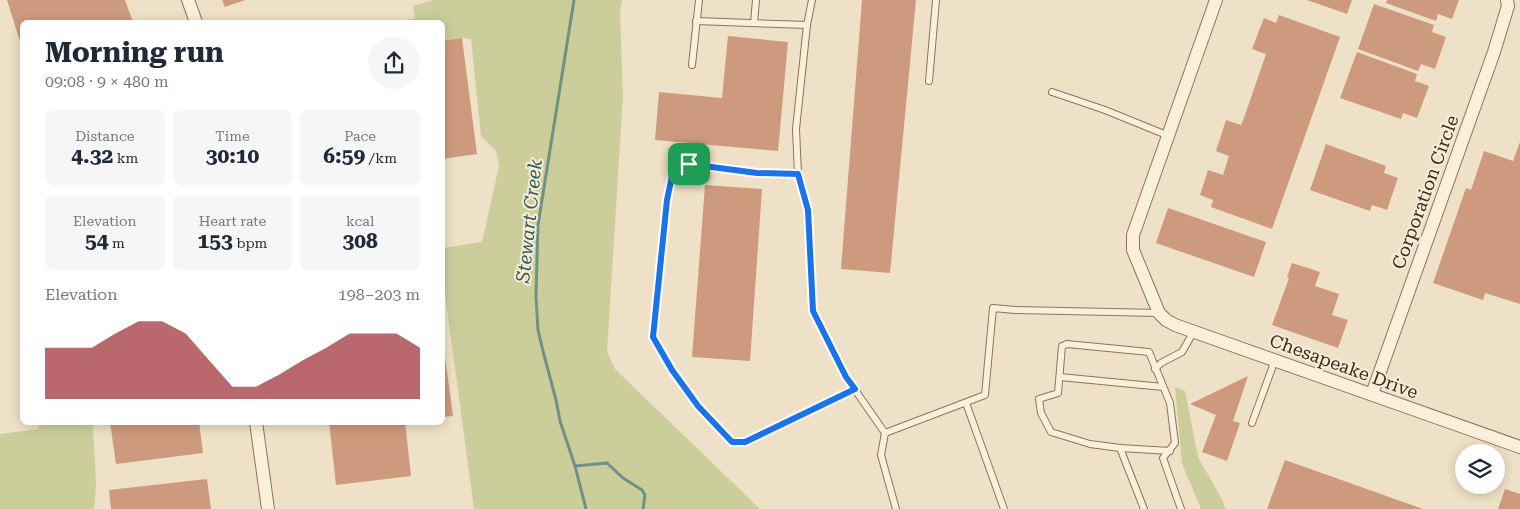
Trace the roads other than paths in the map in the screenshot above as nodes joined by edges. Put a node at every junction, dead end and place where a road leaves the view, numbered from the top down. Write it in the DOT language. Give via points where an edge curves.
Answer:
graph roads {
  1 [pos="188,0"];
  2 [pos="699,0"];
  3 [pos="756,0"];
  4 [pos="812,0"];
  5 [pos="936,0"];
  6 [pos="1216,0"];
  7 [pos="1508,0"];
  8 [pos="195,20"];
  9 [pos="696,21"];
  10 [pos="754,23"];
  11 [pos="807,25"];
  12 [pos="692,65"];
  13 [pos="929,81"];
  14 [pos="1052,92"];
  15 [pos="1169,136"];
  16 [pos="798,174"];
  17 [pos="1159,313"];
  18 [pos="1194,331"];
  19 [pos="1275,360"];
  20 [pos="1155,368"];
  21 [pos="1060,377"];
  22 [pos="1163,387"];
  23 [pos="855,389"];
  24 [pos="1372,394"];
  25 [pos="966,403"];
  26 [pos="1252,423"];
  27 [pos="256,425"];
  28 [pos="884,433"];
  29 [pos="1520,447"];
  30 [pos="1120,448"];
  31 [pos="1170,451"];
  32 [pos="268,509"];
  33 [pos="896,509"];
  34 [pos="1004,509"];
  35 [pos="1144,509"];
  36 [pos="1181,509"];
  1 -- 8 [label="street"];
  2 -- 9 [label="lane"];
  3 -- 10 [label="lane"];
  4 -- 11 [label="lane"];
  5 -- 13 [label="lane"];
  6 -- 15 [label="street"];
  7 -- 24 [label="street, Corporation Circle" via="1494,52"];
  9 -- 10 [label="lane"];
  9 -- 12 [label="lane"];
  10 -- 11 [label="lane"];
  11 -- 16 [label="lane" via="796,129"];
  14 -- 15 [label="lane"];
  15 -- 17 [label="street" via="1132,245"];
  16 -- 23 [label="lane" via="808,210 813,311"];
  16 -- 23 [label="lane" via="677,164 667,200 653,337 698,406 732,442 745,442"];
  17 -- 18 [label="street, Chesapeake Drive" via="1166,320"];
  17 -- 25 [label="lane" via="993,308 985,395"];
  18 -- 19 [label="street, Chesapeake Drive"];
  18 -- 20 [label="lane" via="1182,352"];
  19 -- 24 [label="street, Chesapeake Drive"];
  19 -- 26 [label="lane"];
  20 -- 21 [label="lane" via="1149,352 1067,344 1062,346"];
  20 -- 22 [label="lane"];
  21 -- 22 [label="lane"];
  21 -- 30 [label="lane" via="1058,393 1039,399 1041,413 1051,432 1090,444"];
  22 -- 31 [label="lane" via="1170,403 1175,443"];
  23 -- 28 [label="lane"];
  24 -- 29 [label="street, Chesapeake Drive"];
  25 -- 28 [label="lane"];
  25 -- 34 [label="lane"];
  27 -- 32 [label="street"];
  28 -- 33 [label="lane" via="881,455"];
  30 -- 31 [label="lane"];
  30 -- 35 [label="lane"];
  31 -- 36 [label="lane" via="1163,458"];
}
